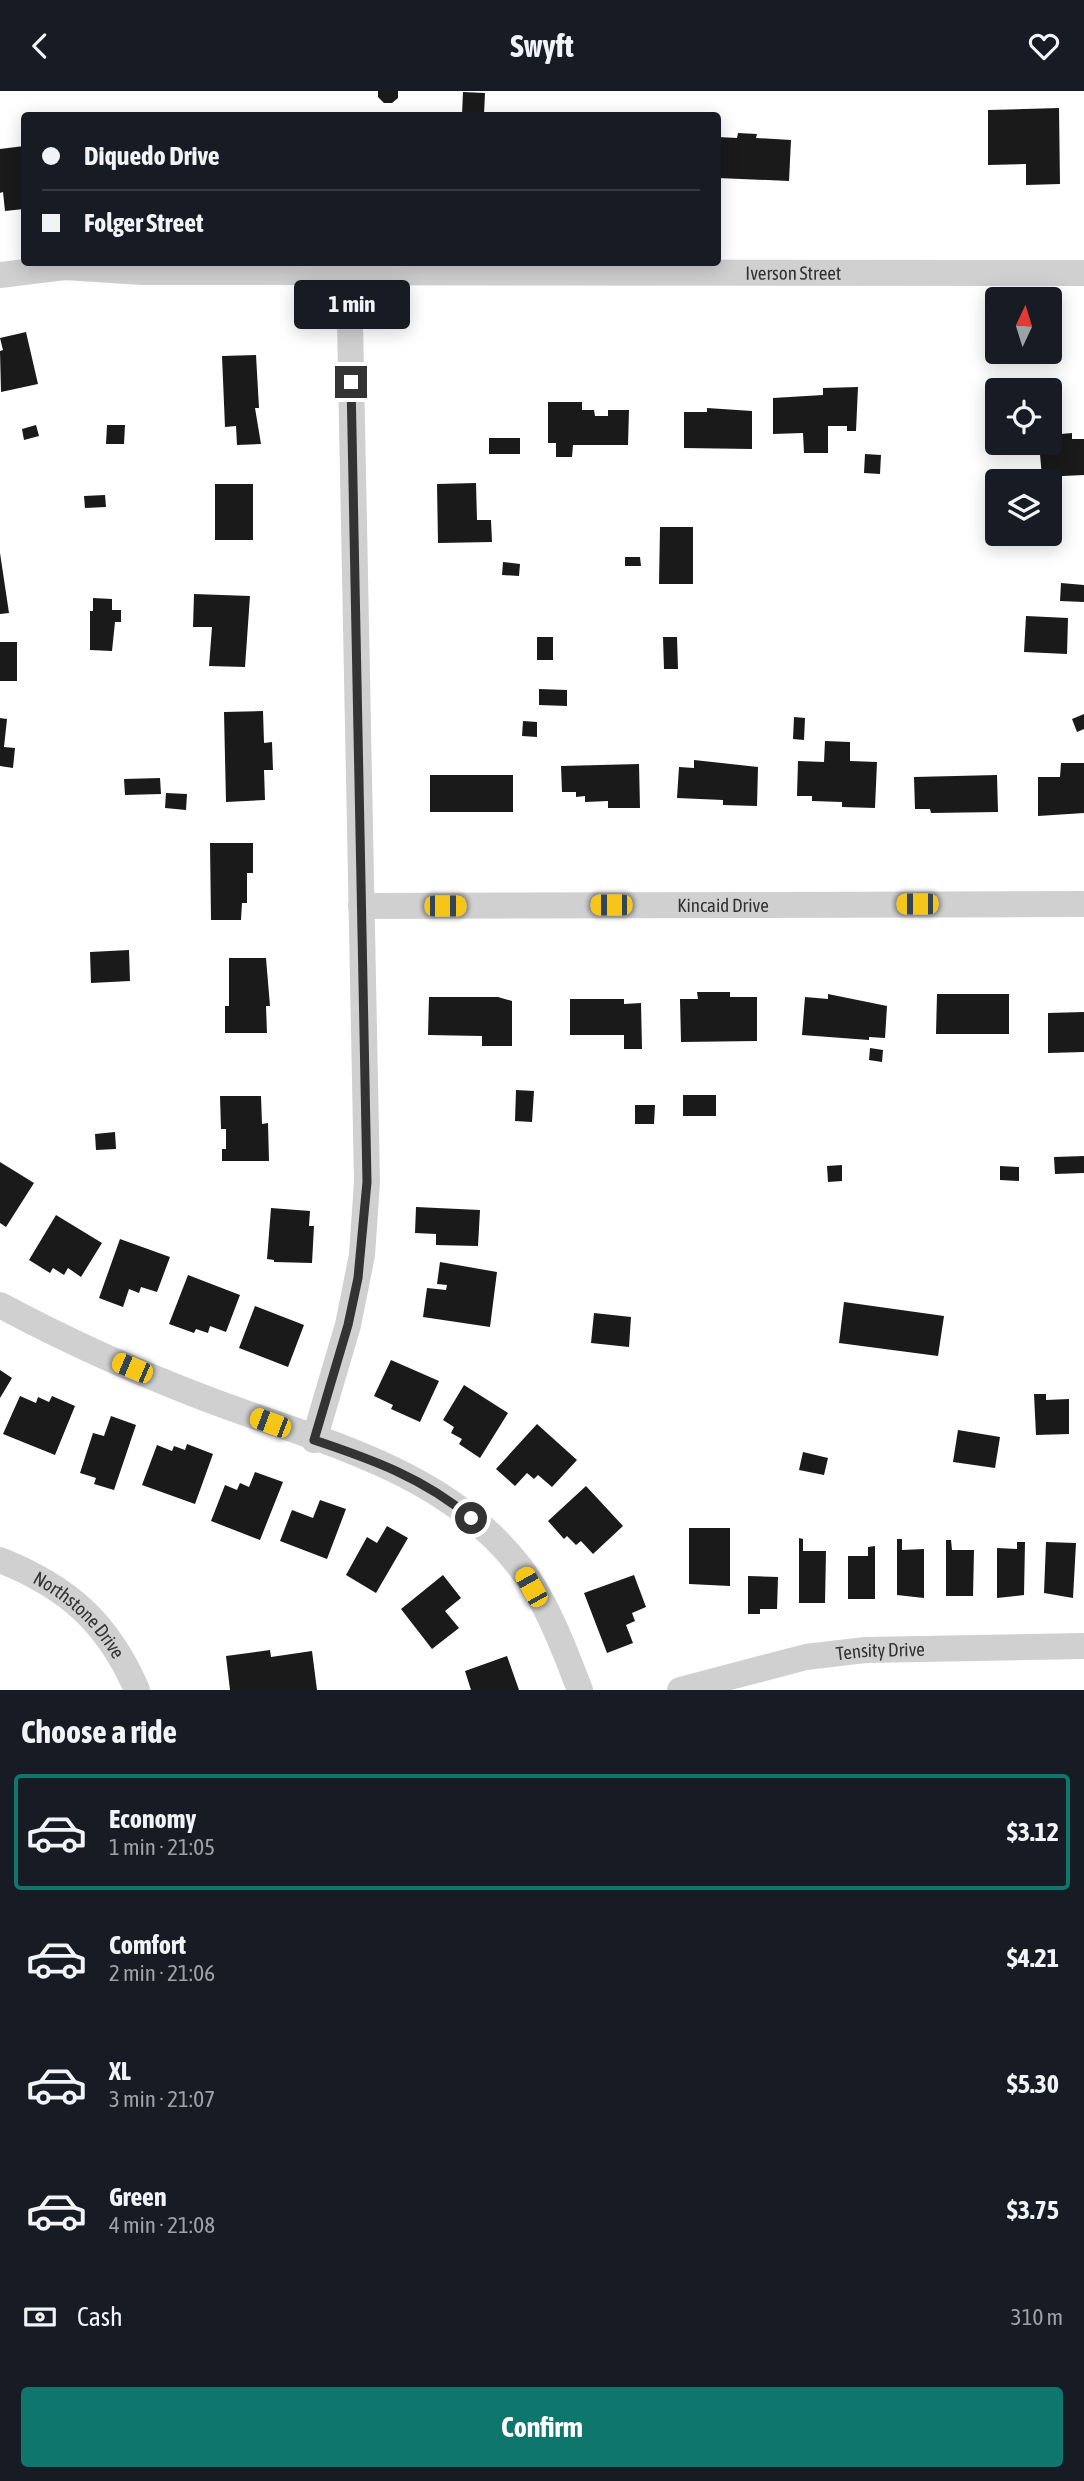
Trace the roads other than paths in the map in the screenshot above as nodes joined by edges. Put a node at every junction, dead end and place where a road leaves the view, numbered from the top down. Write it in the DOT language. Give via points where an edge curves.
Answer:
graph roads {
  1 [pos="349,271"];
  2 [pos="1084,273"];
  3 [pos="0,275"];
  4 [pos="1084,904"];
  5 [pos="361,906"];
  6 [pos="0,1305"];
  7 [pos="314,1440"];
  8 [pos="0,1560"];
  9 [pos="1084,1646"];
  10 [pos="137,1690"];
  11 [pos="580,1690"];
  12 [pos="680,1690"];
  1 -- 2 [label="street, Iverson Street"];
  1 -- 3 [label="street, Iverson Street" via="142,272 65,267"];
  1 -- 5 [label="street"];
  4 -- 5 [label="street, Kincaid Drive"];
  5 -- 7 [label="street" via="367,1182 362,1255 348,1325"];
  6 -- 7 [label="street" via="62,1339"];
  7 -- 11 [label="street" via="389,1465 447,1498 497,1543 520,1567 561,1641"];
  8 -- 10 [label="street, Northstone Drive" via="70,1597 103,1629"];
  9 -- 12 [label="street, Tensity Drive" via="865,1650 806,1657"];
}
